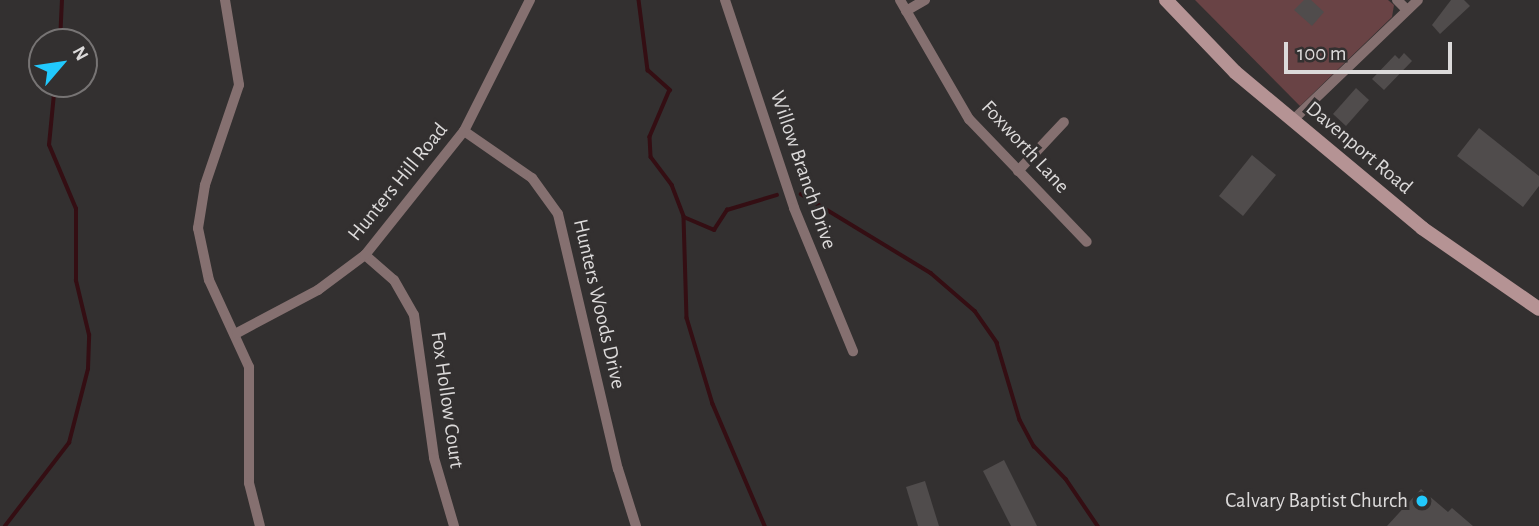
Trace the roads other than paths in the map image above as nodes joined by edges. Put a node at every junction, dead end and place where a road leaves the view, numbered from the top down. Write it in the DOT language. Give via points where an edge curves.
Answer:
graph roads {
  1 [pos="225,0"];
  2 [pos="530,0"];
  3 [pos="725,0"];
  4 [pos="925,0"];
  5 [pos="1166,0"];
  6 [pos="1397,0"];
  7 [pos="1418,0"];
  8 [pos="903,5"];
  9 [pos="1407,10"];
  10 [pos="1293,120"];
  11 [pos="1064,122"];
  12 [pos="464,131"];
  13 [pos="1018,171"];
  14 [pos="1087,242"];
  15 [pos="365,255"];
  16 [pos="1539,310"];
  17 [pos="237,333"];
  18 [pos="853,351"];
  19 [pos="260,526"];
  20 [pos="454,526"];
  21 [pos="636,526"];
  1 -- 17 [label="street" via="239,85 205,185 198,228 209,280"];
  2 -- 12 [label="street, Hunters Hill Road"];
  3 -- 18 [label="street, Willow Branch Drive" via="794,208"];
  4 -- 8 [label="street"];
  5 -- 10 [label="street, Davenport Road" via="1213,51"];
  6 -- 9 [label="street"];
  7 -- 9 [label="street"];
  8 -- 13 [label="street, Foxworth Lane" via="969,119"];
  9 -- 10 [label="street"];
  10 -- 16 [label="street, Davenport Road" via="1470,266"];
  11 -- 13 [label="street"];
  12 -- 15 [label="street, Hunters Hill Road"];
  12 -- 21 [label="street, Hunters Woods Drive" via="532,178 558,215 618,469"];
  13 -- 14 [label="street, Foxworth Lane"];
  15 -- 17 [label="street, Hunters Hill Road" via="318,290"];
  15 -- 20 [label="street, Fox Hollow Court" via="394,280 414,315 434,458"];
  17 -- 19 [label="street" via="252,382 249,474"];
}
